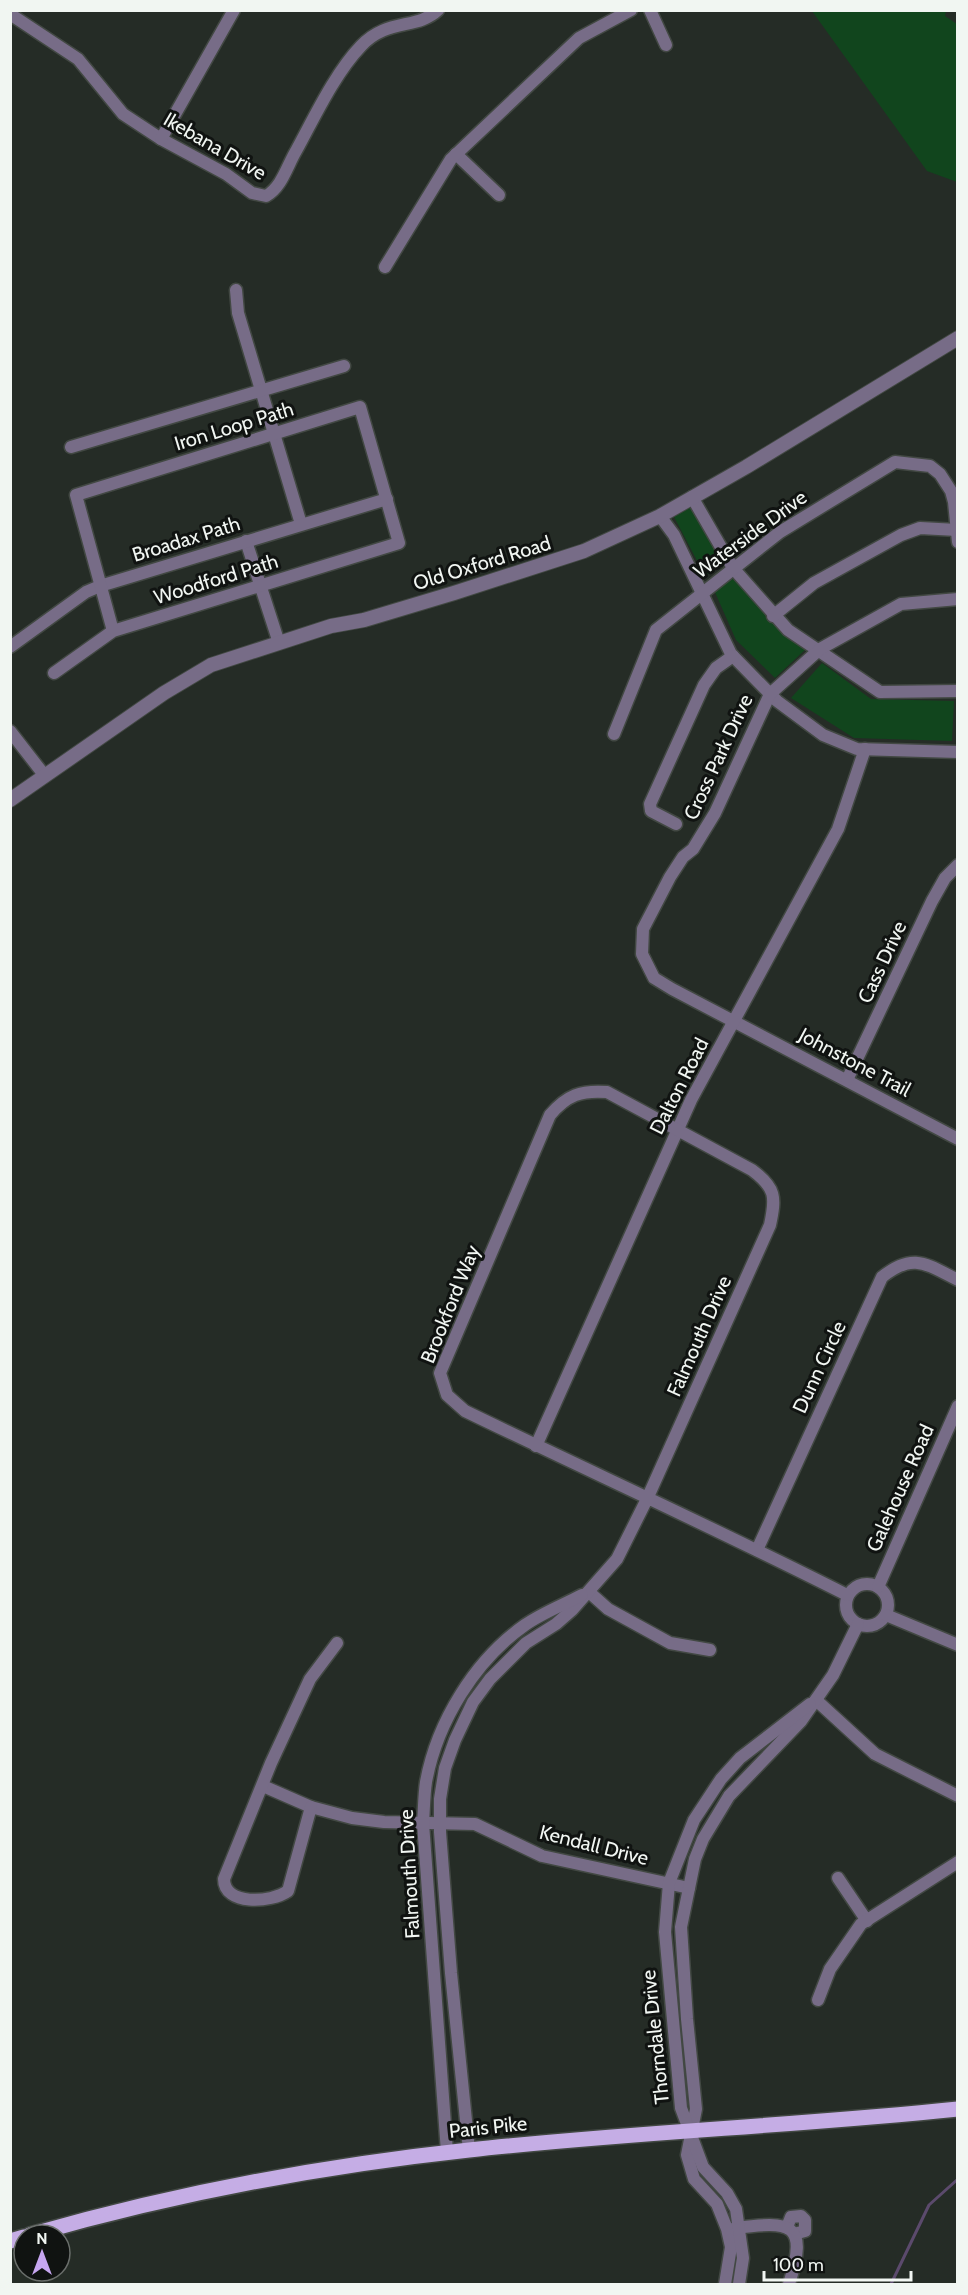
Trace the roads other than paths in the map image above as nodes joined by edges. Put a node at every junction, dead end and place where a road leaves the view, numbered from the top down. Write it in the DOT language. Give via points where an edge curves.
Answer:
graph roads {
  1 [pos="234,10"];
  2 [pos="438,10"];
  3 [pos="631,10"];
  4 [pos="650,10"];
  5 [pos="10,14"];
  6 [pos="666,45"];
  7 [pos="161,139"];
  8 [pos="456,154"];
  9 [pos="500,195"];
  10 [pos="385,267"];
  11 [pos="236,290"];
  12 [pos="957,338"];
  13 [pos="344,366"];
  14 [pos="261,390"];
  15 [pos="275,434"];
  16 [pos="71,447"];
  17 [pos="692,497"];
  18 [pos="387,499"];
  19 [pos="660,516"];
  20 [pos="301,524"];
  21 [pos="957,536"];
  22 [pos="246,541"];
  23 [pos="399,543"];
  24 [pos="733,568"];
  25 [pos="100,586"];
  26 [pos="260,586"];
  27 [pos="702,592"];
  28 [pos="957,599"];
  29 [pos="773,616"];
  30 [pos="113,631"];
  31 [pos="279,643"];
  32 [pos="10,647"];
  33 [pos="817,651"];
  34 [pos="733,656"];
  35 [pos="54,674"];
  36 [pos="957,691"];
  37 [pos="770,694"];
  38 [pos="10,731"];
  39 [pos="614,734"];
  40 [pos="865,749"];
  41 [pos="957,752"];
  42 [pos="45,776"];
  43 [pos="10,800"];
  44 [pos="676,824"];
  45 [pos="957,865"];
  46 [pos="735,1020"];
  47 [pos="848,1080"];
  48 [pos="678,1129"];
  49 [pos="957,1139"];
  50 [pos="957,1280"];
  51 [pos="957,1406"];
  52 [pos="536,1446"];
  53 [pos="647,1499"];
  54 [pos="757,1550"];
  55 [pos="878,1587"];
  56 [pos="588,1592"];
  57 [pos="847,1596"];
  58 [pos="886,1615"];
  59 [pos="858,1624"];
  60 [pos="337,1643"];
  61 [pos="957,1645"];
  62 [pos="710,1650"];
  63 [pos="816,1700"];
  64 [pos="721,1779"];
  65 [pos="263,1786"];
  66 [pos="734,1790"];
  67 [pos="957,1796"];
  68 [pos="311,1807"];
  69 [pos="440,1822"];
  70 [pos="423,1823"];
  71 [pos="957,1862"];
  72 [pos="838,1878"];
  73 [pos="669,1883"];
  74 [pos="689,1888"];
  75 [pos="867,1921"];
  76 [pos="818,2000"];
  77 [pos="957,2109"];
  78 [pos="689,2131"];
  79 [pos="469,2150"];
  80 [pos="447,2152"];
  81 [pos="72,2225"];
  82 [pos="741,2227"];
  83 [pos="727,2229"];
  84 [pos="725,2284"];
  85 [pos="738,2284"];
  86 [pos="789,2284"];
  1 -- 7 [label="street"];
  2 -- 7 [label="street, Ikebana Drive" via="415,22 379,30 360,46 310,126 278,187 266,196 252,193 226,174"];
  3 -- 8 [label="street" via="579,38"];
  4 -- 6 [label="street"];
  5 -- 7 [label="street, Ikebana Drive" via="78,59 123,114"];
  8 -- 9 [label="street"];
  8 -- 10 [label="street"];
  11 -- 14 [label="street" via="237,313"];
  12 -- 17 [label="street, Old Oxford Road"];
  13 -- 14 [label="street"];
  14 -- 15 [label="street"];
  14 -- 16 [label="street"];
  15 -- 18 [label="street, Iron Loop Path" via="360,407"];
  15 -- 20 [label="street"];
  15 -- 25 [label="street, Iron Loop Path" via="75,495"];
  17 -- 19 [label="street, Old Oxford Road"];
  17 -- 24 [label="street"];
  18 -- 20 [label="street, Broadax Path"];
  18 -- 23 [label="street, Iron Loop Path"];
  19 -- 27 [label="street" via="674,535"];
  19 -- 31 [label="street, Old Oxford Road" via="566,558"];
  20 -- 22 [label="street, Broadax Path"];
  21 -- 24 [label="street, Waterside Drive" via="951,491 940,474 930,466 895,462 780,532"];
  21 -- 29 [label="street" via="920,528 901,535 814,583"];
  22 -- 25 [label="street, Broadax Path"];
  22 -- 26 [label="street"];
  23 -- 26 [label="street, Woodford Path"];
  24 -- 27 [label="street, Waterside Drive"];
  24 -- 29 [label="street"];
  25 -- 30 [label="street"];
  25 -- 32 [label="street, Broadax Path"];
  26 -- 30 [label="street, Woodford Path"];
  26 -- 31 [label="street"];
  27 -- 34 [label="street"];
  27 -- 39 [label="street, Waterside Drive" via="656,630"];
  28 -- 33 [label="street, Cross Park Drive" via="901,604"];
  29 -- 33 [label="street"];
  30 -- 35 [label="street, Woodford Path"];
  31 -- 42 [label="street, Old Oxford Road" via="227,658 195,673"];
  33 -- 36 [label="street" via="880,692"];
  33 -- 37 [label="street, Cross Park Drive"];
  34 -- 37 [label="street"];
  34 -- 44 [label="street" via="716,668 704,685 650,804 651,811"];
  37 -- 40 [label="street" via="823,735"];
  37 -- 46 [label="street, Cross Park Drive" via="715,813 693,849 683,856 643,929 642,954 654,978"];
  38 -- 42 [label="street"];
  40 -- 41 [label="street"];
  40 -- 46 [label="street, Dalton Road" via="838,829"];
  42 -- 43 [label="street, Old Oxford Road"];
  45 -- 47 [label="street, Cass Drive" via="932,901"];
  46 -- 47 [label="street, Johnstone Trail"];
  46 -- 48 [label="street, Dalton Road"];
  47 -- 49 [label="street, Johnstone Trail"];
  48 -- 52 [label="street, Dalton Road"];
  48 -- 52 [label="street, Brookford Way" via="607,1092 587,1090 571,1095 550,1115 440,1373 447,1395 465,1412"];
  48 -- 53 [label="street, Falmouth Drive" via="769,1182 775,1203 770,1225"];
  50 -- 54 [label="street, Dunn Circle" via="922,1262 903,1263 882,1277"];
  51 -- 55 [label="street, Galehouse Road"];
  52 -- 53 [label="street, Brookford Way"];
  53 -- 54 [label="street, Brookford Way"];
  53 -- 56 [label="street, Falmouth Drive" via="617,1559"];
  54 -- 57 [label="street, Brookford Way"];
  55 -- 57 [label="street" via="867,1583 855,1586"];
  55 -- 58 [label="street" via="887,1599"];
  56 -- 62 [label="street" via="635,1626 670,1642"];
  56 -- 69 [label="street, Falmouth Drive" via="556,1624 519,1649 473,1702 445,1768"];
  56 -- 70 [label="street, Falmouth Drive" via="526,1625 495,1649 475,1673 454,1706 435,1750 426,1782"];
  57 -- 59 [label="street" via="848,1615"];
  58 -- 59 [label="street" via="879,1623"];
  58 -- 61 [label="street"];
  59 -- 63 [label="street, Thorndale Drive"];
  60 -- 65 [label="street" via="310,1679"];
  63 -- 64 [label="street, Thorndale Drive" via="740,1758"];
  63 -- 66 [label="street, Thorndale Drive" via="786,1739"];
  63 -- 67 [label="street" via="875,1754"];
  64 -- 66 [label="street"];
  64 -- 73 [label="street, Thorndale Drive" via="694,1820"];
  65 -- 68 [label="street, Kendall Drive"];
  65 -- 68 [label="street" via="224,1878 224,1887 233,1895 271,1899 288,1892"];
  66 -- 74 [label="street, Thorndale Drive" via="703,1839 694,1859"];
  68 -- 70 [label="street, Kendall Drive" via="352,1818"];
  69 -- 70 [label="street, Kendall Drive"];
  69 -- 73 [label="street, Kendall Drive" via="475,1824 542,1856"];
  69 -- 79 [label="street, Falmouth Drive"];
  70 -- 80 [label="street, Falmouth Drive"];
  71 -- 75 [label="street"];
  72 -- 75 [label="street"];
  73 -- 74 [label="street, Kendall Drive"];
  73 -- 78 [label="street, Thorndale Drive" via="666,1944 681,2108"];
  74 -- 78 [label="street, Thorndale Drive" via="681,1927 696,2109"];
  75 -- 76 [label="street" via="830,1970"];
  77 -- 78 [label="main road, Paris Pike"];
  78 -- 79 [label="main road, Paris Pike"];
  78 -- 82 [label="street" via="703,2168 727,2193"];
  78 -- 83 [label="street" via="690,2170 721,2211"];
  79 -- 80 [label="main road, Paris Pike"];
  80 -- 81 [label="main road, Paris Pike" via="266,2180"];
  82 -- 83 [label="street"];
  82 -- 85 [label="street" via="743,2258"];
  82 -- 86 [label="street" via="765,2224 791,2230 798,2254"];
  83 -- 84 [label="street" via="730,2254"];
}
